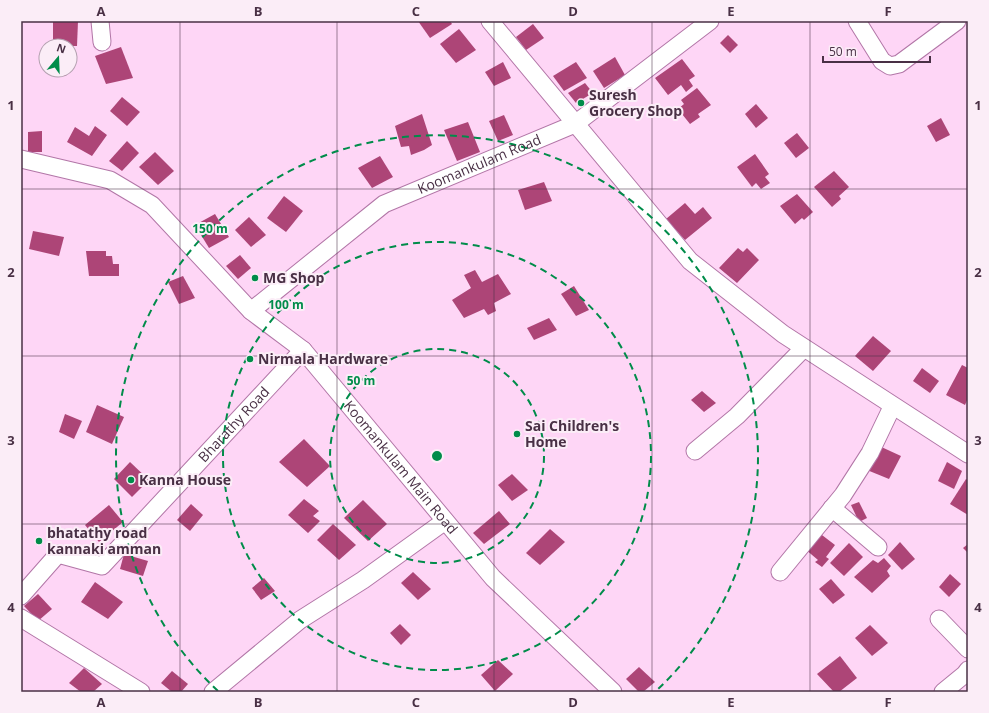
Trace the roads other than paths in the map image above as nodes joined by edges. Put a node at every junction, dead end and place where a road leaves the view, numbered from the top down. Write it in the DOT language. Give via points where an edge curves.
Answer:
graph roads {
  1 [pos="100,21"];
  2 [pos="490,21"];
  3 [pos="710,21"];
  4 [pos="857,21"];
  5 [pos="957,21"];
  6 [pos="102,42"];
  7 [pos="575,124"];
  8 [pos="21,160"];
  9 [pos="251,311"];
  10 [pos="804,348"];
  11 [pos="303,350"];
  12 [pos="892,406"];
  13 [pos="695,451"];
  14 [pos="968,454"];
  15 [pos="832,508"];
  16 [pos="445,522"];
  17 [pos="878,547"];
  18 [pos="780,572"];
  19 [pos="21,596"];
  20 [pos="21,618"];
  21 [pos="938,619"];
  22 [pos="968,649"];
  23 [pos="968,670"];
  24 [pos="141,692"];
  25 [pos="212,692"];
  26 [pos="613,692"];
  27 [pos="943,692"];
  1 -- 6 [label="street"];
  2 -- 7 [label="street"];
  3 -- 7 [label="street, Koomankulam Road"];
  4 -- 5 [label="street" via="882,61 890,66 899,64"];
  7 -- 9 [label="street, Koomankulam Road" via="384,204"];
  7 -- 10 [label="street" via="690,260"];
  8 -- 9 [label="street, Koomankulam Main Road" via="110,180 152,205"];
  9 -- 11 [label="street, Koomankulam Main Road"];
  10 -- 12 [label="street"];
  10 -- 13 [label="street" via="737,416"];
  11 -- 16 [label="street, Koomankulam Main Road"];
  11 -- 19 [label="street, Bharathy Road" via="102,566 58,554"];
  12 -- 14 [label="street"];
  12 -- 15 [label="street" via="870,453"];
  15 -- 17 [label="street"];
  15 -- 18 [label="street"];
  16 -- 25 [label="street" via="363,580 300,620"];
  16 -- 26 [label="street, Koomankulam Main Road" via="492,578"];
  20 -- 24 [label="street"];
  21 -- 22 [label="street"];
  23 -- 27 [label="street"];
}
